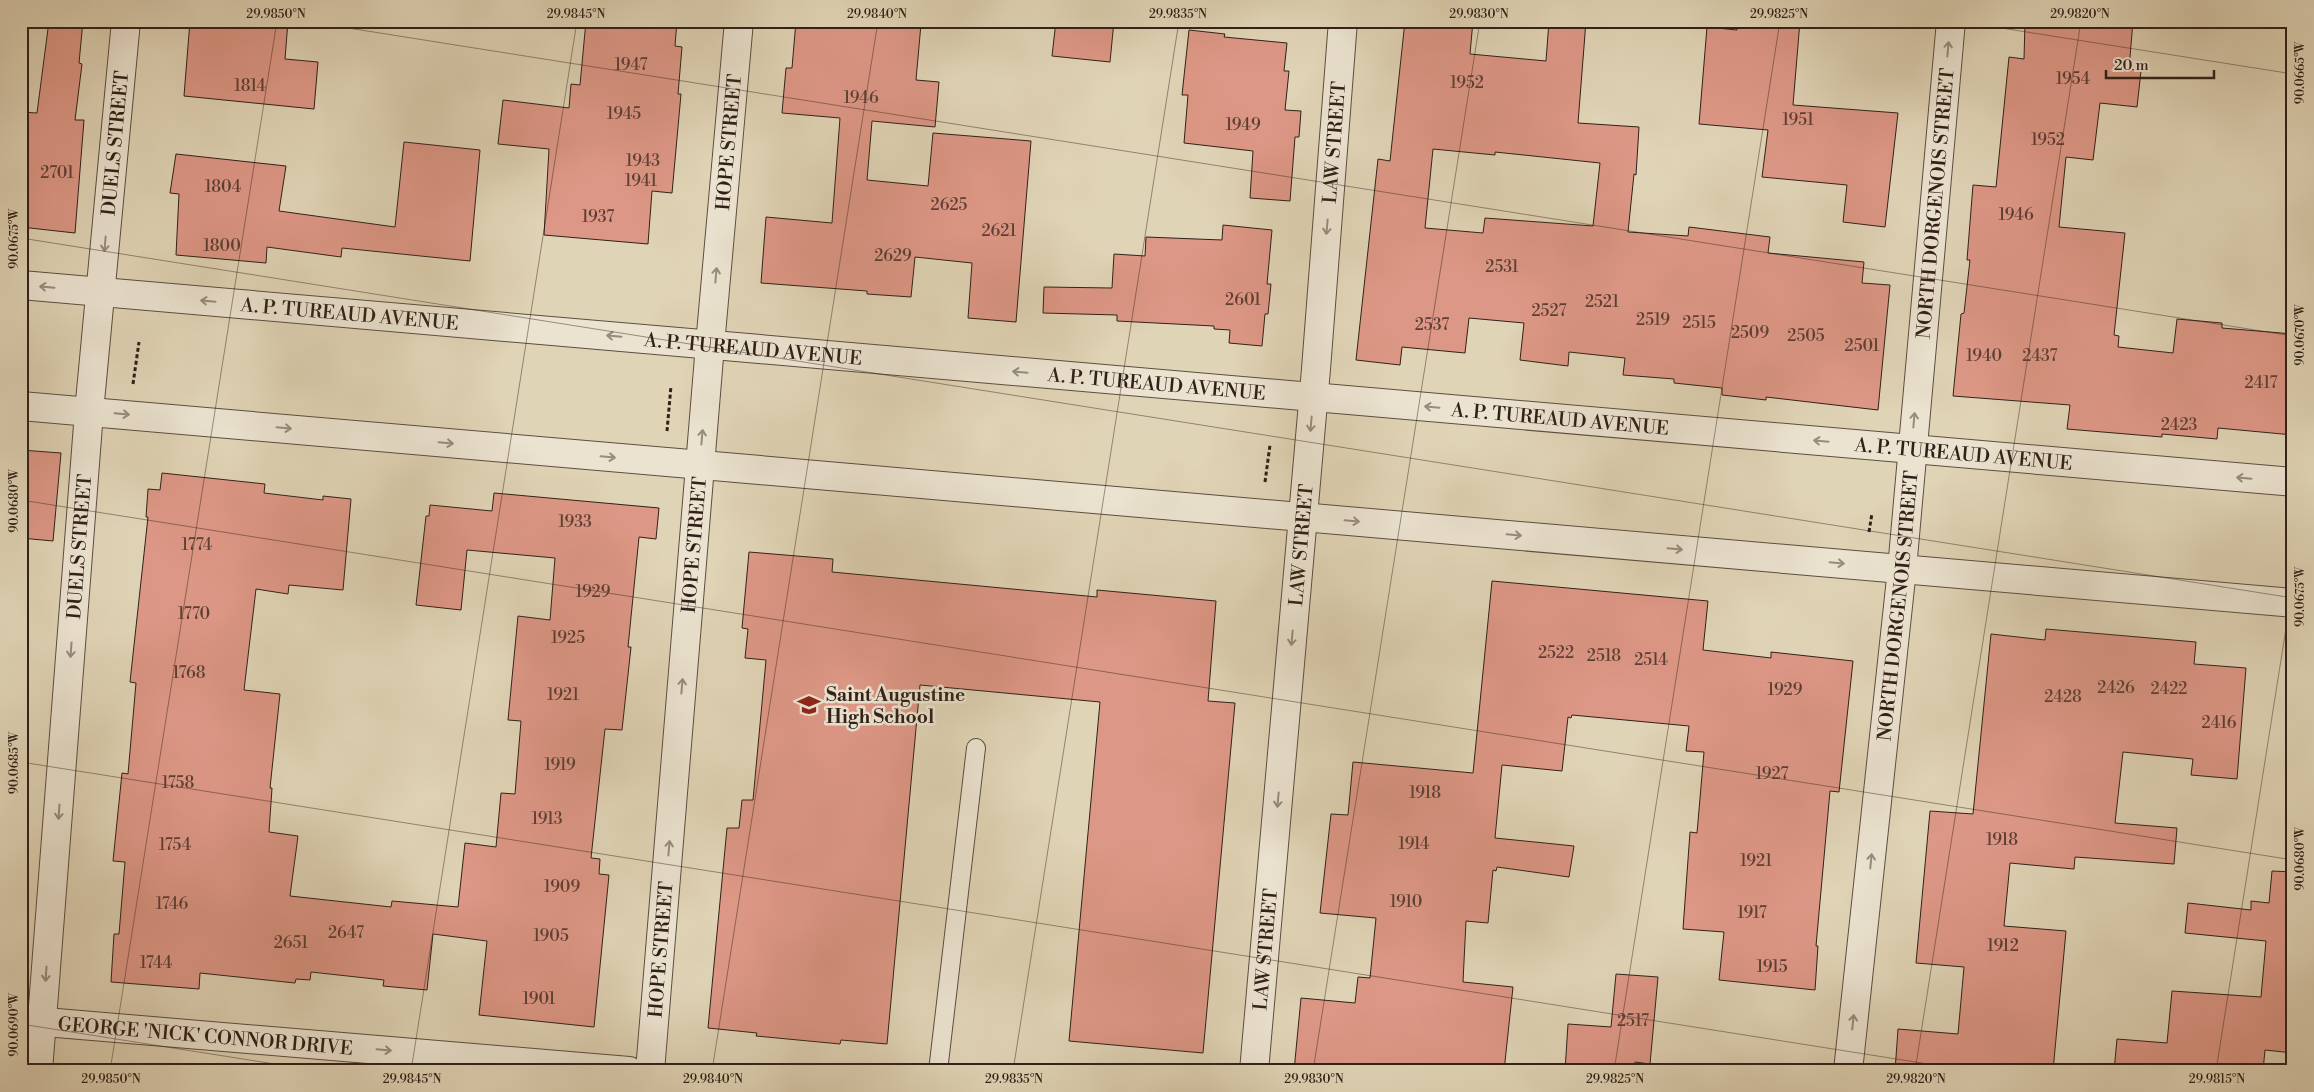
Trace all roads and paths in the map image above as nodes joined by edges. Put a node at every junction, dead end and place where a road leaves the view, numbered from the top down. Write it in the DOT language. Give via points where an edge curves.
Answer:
graph roads {
  1 [pos="126,21"];
  2 [pos="739,21"];
  3 [pos="1343,21"];
  4 [pos="1951,21"];
  5 [pos="21,284"];
  6 [pos="100,292"];
  7 [pos="139,342"];
  8 [pos="710,345"];
  9 [pos="671,386"];
  10 [pos="133,387"];
  11 [pos="1313,397"];
  12 [pos="21,406"];
  13 [pos="89,412"];
  14 [pos="667,432"];
  15 [pos="1270,445"];
  16 [pos="1912,449"];
  17 [pos="700,464"];
  18 [pos="2293,482"];
  19 [pos="1264,485"];
  20 [pos="1303,517"];
  21 [pos="1902,569"];
  22 [pos="2293,603"];
  23 [pos="976,748"];
  24 [pos="32,1021"];
  25 [pos="38,1071"];
  26 [pos="630,1071"];
  27 [pos="650,1071"];
  28 [pos="938,1071"];
  29 [pos="1254,1071"];
  30 [pos="1848,1071"];
  1 -- 6 [label="street, DUELS STREET, one-way"];
  8 -- 2 [label="street, HOPE STREET, one-way"];
  3 -- 11 [label="street, LAW STREET, one-way"];
  16 -- 4 [label="street, NORTH DORGENOIS STREET, one-way"];
  6 -- 5 [label="street, A. P. TUREAUD AVENUE, one-way"];
  8 -- 6 [label="street, A. P. TUREAUD AVENUE, one-way"];
  6 -- 13 [label="street, DUELS STREET"];
  7 -- 10 [label="path"];
  11 -- 8 [label="street, A. P. TUREAUD AVENUE, one-way"];
  17 -- 8 [label="street, HOPE STREET, one-way"];
  9 -- 14 [label="path"];
  16 -- 11 [label="street, A. P. TUREAUD AVENUE, one-way"];
  11 -- 20 [label="street, LAW STREET, one-way"];
  12 -- 13 [label="street"];
  13 -- 17 [label="street, one-way"];
  13 -- 24 [label="street, DUELS STREET, one-way"];
  15 -- 19 [label="path"];
  18 -- 16 [label="street, A. P. TUREAUD AVENUE, one-way"];
  16 -- 21 [label="street, NORTH DORGENOIS STREET"];
  17 -- 20 [label="street"];
  27 -- 17 [label="street, HOPE STREET, one-way"];
  20 -- 21 [label="street, one-way"];
  20 -- 29 [label="street, LAW STREET, one-way"];
  21 -- 22 [label="street"];
  30 -- 21 [label="street, NORTH DORGENOIS STREET, one-way"];
  23 -- 28 [label="lane"];
  24 -- 25 [label="street, DUELS STREET"];
  24 -- 26 [label="street, GEORGE 'NICK' CONNOR DRIVE, one-way"];
}
